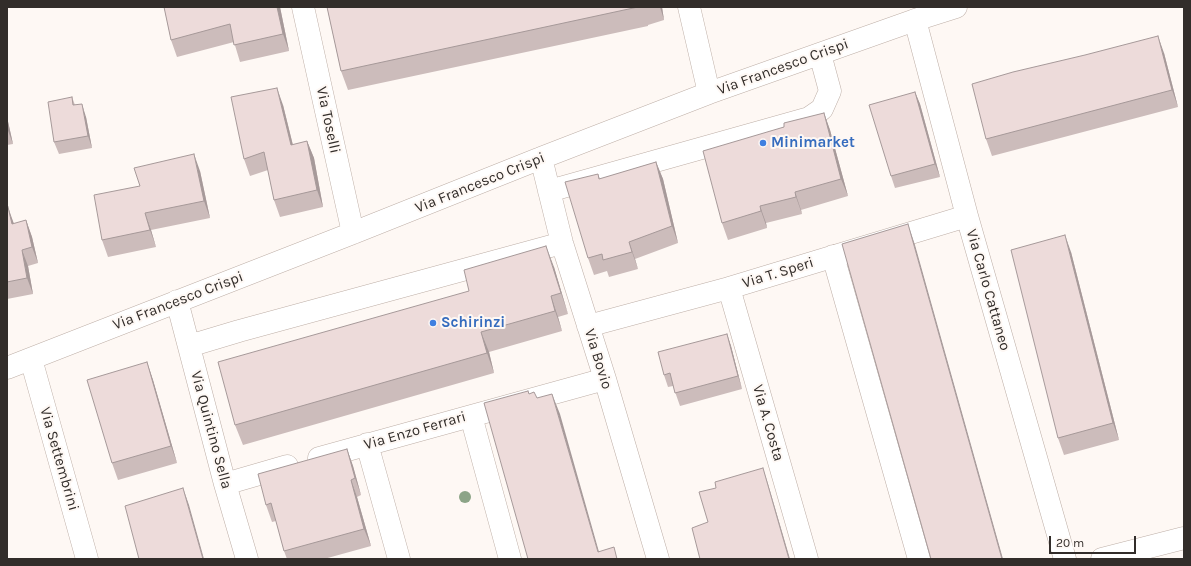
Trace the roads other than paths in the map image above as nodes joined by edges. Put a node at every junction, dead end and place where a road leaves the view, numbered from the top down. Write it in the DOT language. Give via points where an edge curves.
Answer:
graph roads {
  1 [pos="303,7"];
  2 [pos="689,7"];
  3 [pos="956,7"];
  4 [pos="915,20"];
  5 [pos="820,54"];
  6 [pos="709,93"];
  7 [pos="541,158"];
  8 [pos="549,191"];
  9 [pos="967,216"];
  10 [pos="353,233"];
  11 [pos="562,243"];
  12 [pos="833,256"];
  13 [pos="730,288"];
  14 [pos="176,301"];
  15 [pos="588,326"];
  16 [pos="189,346"];
  17 [pos="31,359"];
  18 [pos="7,368"];
  19 [pos="605,379"];
  20 [pos="471,416"];
  21 [pos="368,444"];
  22 [pos="225,484"];
  23 [pos="1184,538"];
  24 [pos="87,559"];
  25 [pos="247,559"];
  26 [pos="399,559"];
  27 [pos="510,559"];
  28 [pos="658,559"];
  29 [pos="806,559"];
  30 [pos="919,559"];
  31 [pos="1065,559"];
  32 [pos="1102,559"];
  1 -- 10 [label="street, Via Toselli"];
  2 -- 6 [label="street"];
  3 -- 4 [label="street, Via Francesco Crispi"];
  4 -- 5 [label="street, Via Francesco Crispi"];
  4 -- 9 [label="street, Via Carlo Cattaneo"];
  5 -- 6 [label="street, Via Francesco Crispi"];
  5 -- 8 [label="street" via="830,91 822,108 809,118"];
  6 -- 7 [label="street, Via Francesco Crispi"];
  7 -- 8 [label="street, Via Bovio"];
  7 -- 10 [label="street, Via Francesco Crispi"];
  8 -- 11 [label="street, Via Bovio"];
  9 -- 12 [label="street, Via T. Speri"];
  9 -- 31 [label="street, Via Carlo Cattaneo"];
  10 -- 14 [label="street, Via Francesco Crispi"];
  11 -- 15 [label="street, Via Bovio"];
  11 -- 16 [label="street"];
  12 -- 13 [label="street, Via T. Speri"];
  12 -- 30 [label="street"];
  13 -- 15 [label="street, Via T. Speri"];
  13 -- 29 [label="street, Via A. Costa"];
  14 -- 16 [label="street, Via Quintino Sella"];
  14 -- 17 [label="street, Via Francesco Crispi"];
  15 -- 19 [label="street, Via Bovio"];
  16 -- 22 [label="street, Via Quintino Sella"];
  17 -- 18 [label="street, Via Francesco Crispi"];
  17 -- 24 [label="street, Via Settembrini"];
  19 -- 20 [label="street, Via Enzo Ferrari"];
  19 -- 28 [label="street, Via Bovio"];
  20 -- 21 [label="street, Via Enzo Ferrari"];
  20 -- 27 [label="street"];
  21 -- 22 [label="street, Via Enzo Ferrari"];
  21 -- 26 [label="street"];
  22 -- 25 [label="street, Via Quintino Sella"];
  23 -- 32 [label="street"];
}
